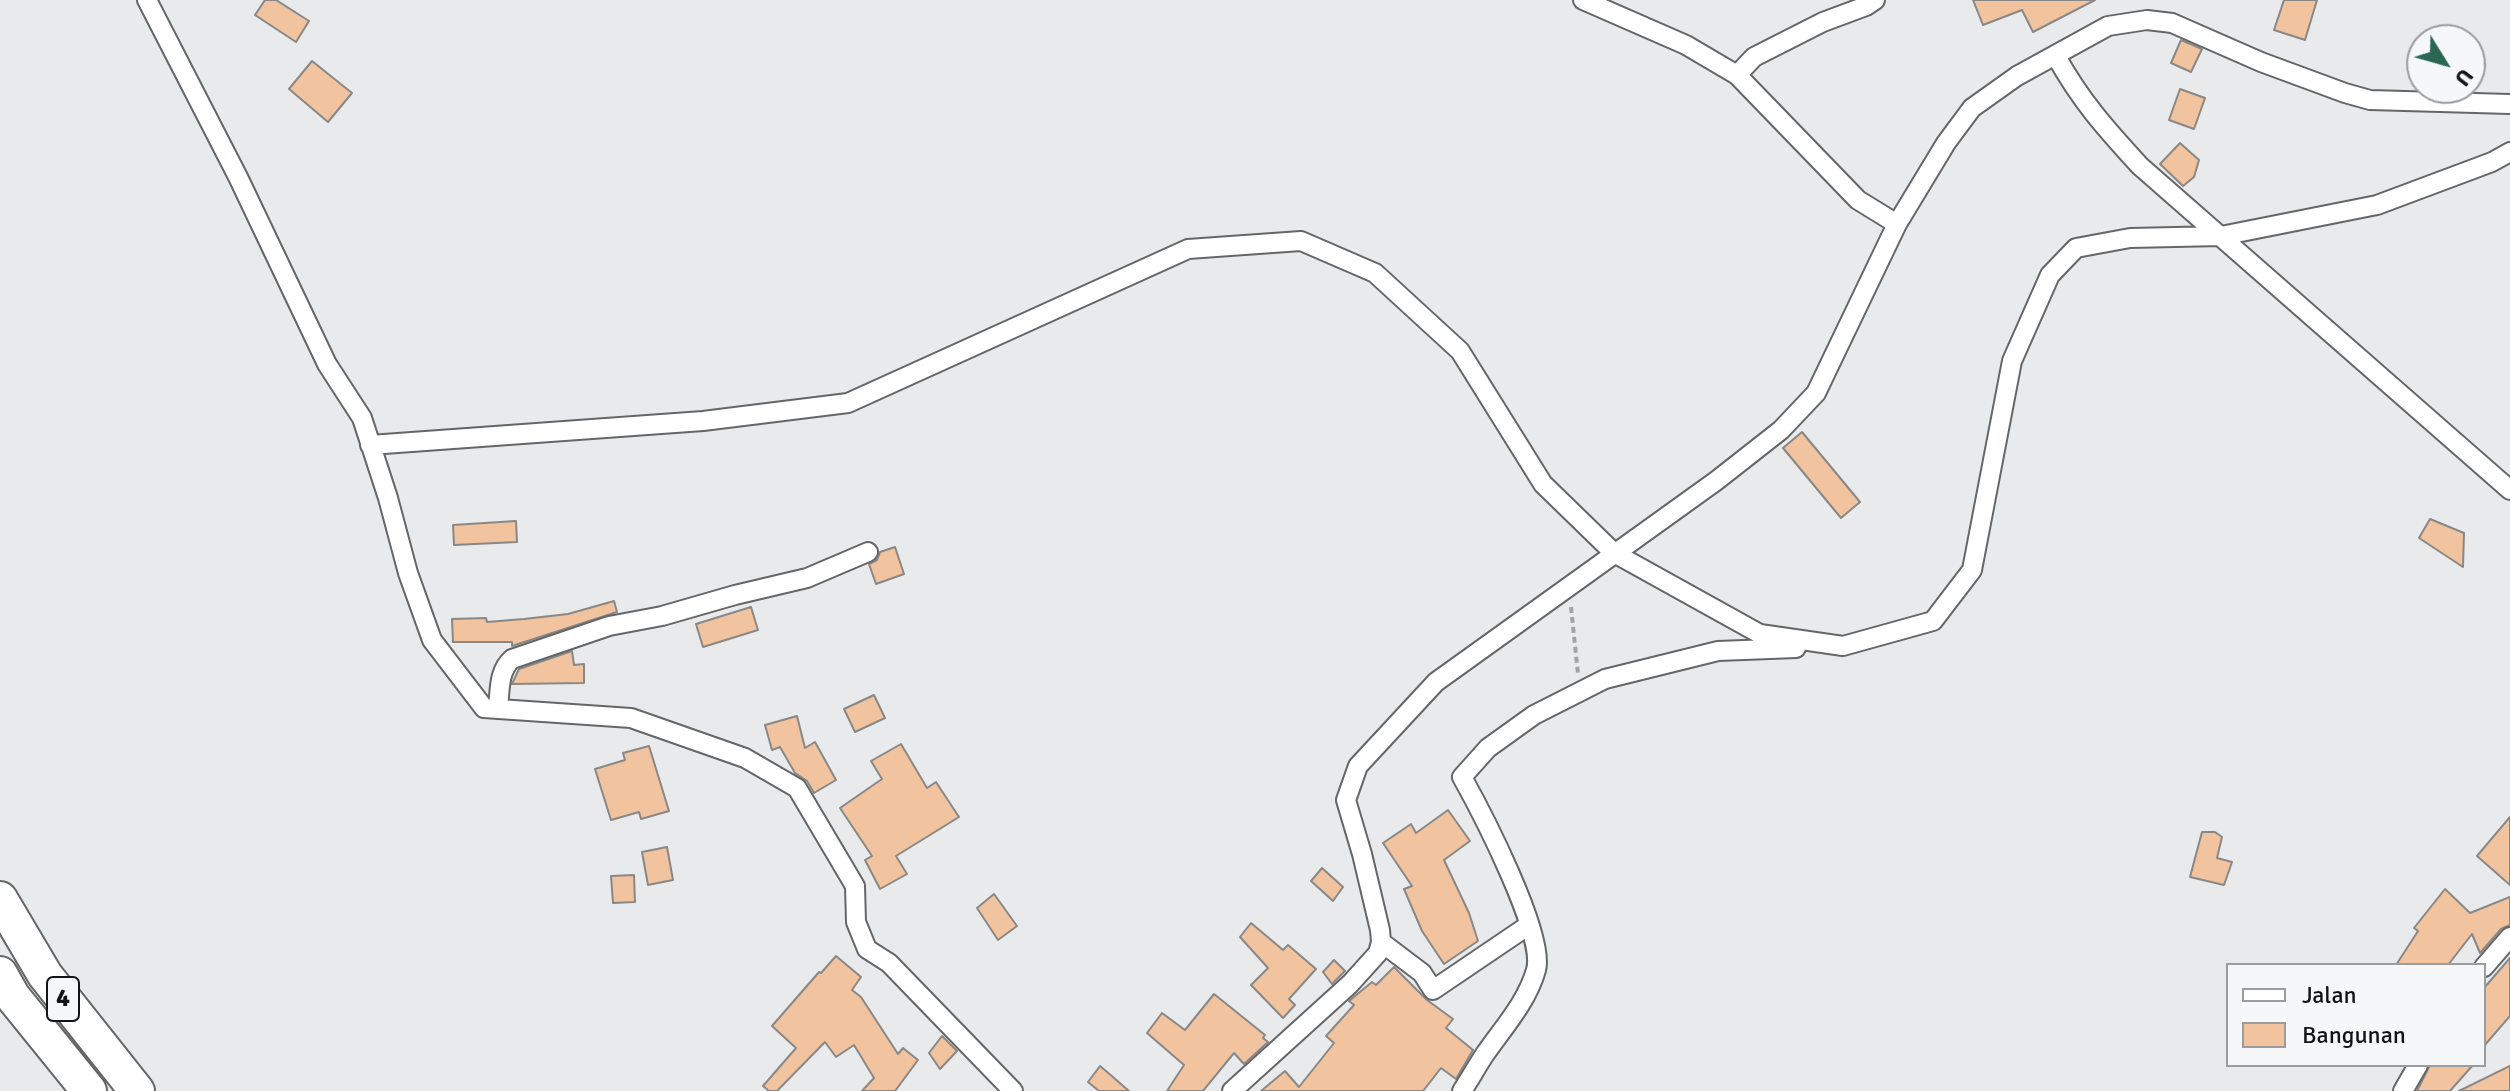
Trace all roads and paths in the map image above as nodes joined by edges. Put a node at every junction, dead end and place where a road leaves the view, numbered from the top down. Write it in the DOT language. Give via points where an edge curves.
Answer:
graph roads {
  1 [pos="147,0"];
  2 [pos="1583,0"];
  3 [pos="1875,0"];
  4 [pos="2056,56"];
  5 [pos="1737,75"];
  6 [pos="2510,104"];
  7 [pos="2510,152"];
  8 [pos="1897,224"];
  9 [pos="2221,236"];
  10 [pos="370,445"];
  11 [pos="2510,490"];
  12 [pos="868,552"];
  13 [pos="1614,553"];
  14 [pos="1569,586"];
  15 [pos="1843,646"];
  16 [pos="1579,692"];
  17 [pos="498,709"];
  18 [pos="0,899"];
  19 [pos="1529,925"];
  20 [pos="2510,937"];
  21 [pos="1381,942"];
  22 [pos="2486,965"];
  23 [pos="0,974"];
  24 [pos="2417,1067"];
  25 [pos="89,1091"];
  26 [pos="137,1091"];
  27 [pos="1013,1091"];
  28 [pos="1232,1091"];
  29 [pos="1462,1091"];
  30 [pos="2403,1091"];
  1 -- 10 [label="street" via="327,364 362,418"];
  2 -- 5 [label="street" via="1686,45"];
  3 -- 5 [label="street" via="1766,50"];
  4 -- 6 [label="street" via="2108,26 2147,20 2172,23 2261,62 2370,100"];
  4 -- 8 [label="street" via="1972,108"];
  4 -- 9 [label="street" via="2092,113 2130,155"];
  5 -- 8 [label="street" via="1858,200"];
  7 -- 9 [label="street" via="2377,205"];
  8 -- 13 [label="street" via="1816,393 1781,430"];
  9 -- 11 [label="street"];
  9 -- 15 [label="street" via="2130,238 2076,248 2050,275 2012,361 1972,570 1933,621"];
  10 -- 13 [label="street" via="703,421 848,403 1188,249 1301,241 1375,273 1460,351 1543,484"];
  10 -- 17 [label="street" via="432,640 484,708"];
  12 -- 17 [label="street" via="807,578 609,626 512,659 501,676"];
  13 -- 14 [label="street"];
  13 -- 15 [label="street" via="1760,634"];
  14 -- 16 [label="path"];
  14 -- 21 [label="street" via="1436,682 1358,766 1346,800"];
  15 -- 16 [label="street" via="1718,651 1605,679"];
  16 -- 19 [label="street" via="1488,748 1462,777"];
  17 -- 27 [label="street" via="631,718 745,758 797,788 855,886 856,922 867,949 889,963"];
  18 -- 26 [label="highway, 4" via="45,975"];
  19 -- 21 [label="street" via="1433,990 1422,973"];
  19 -- 29 [label="street" via="1537,966 1531,986"];
  20 -- 22 [label="street"];
  21 -- 28 [label="street" via="1378,953 1350,984"];
  23 -- 25 [label="highway, 4"];
  24 -- 30 [label="street"];
}
